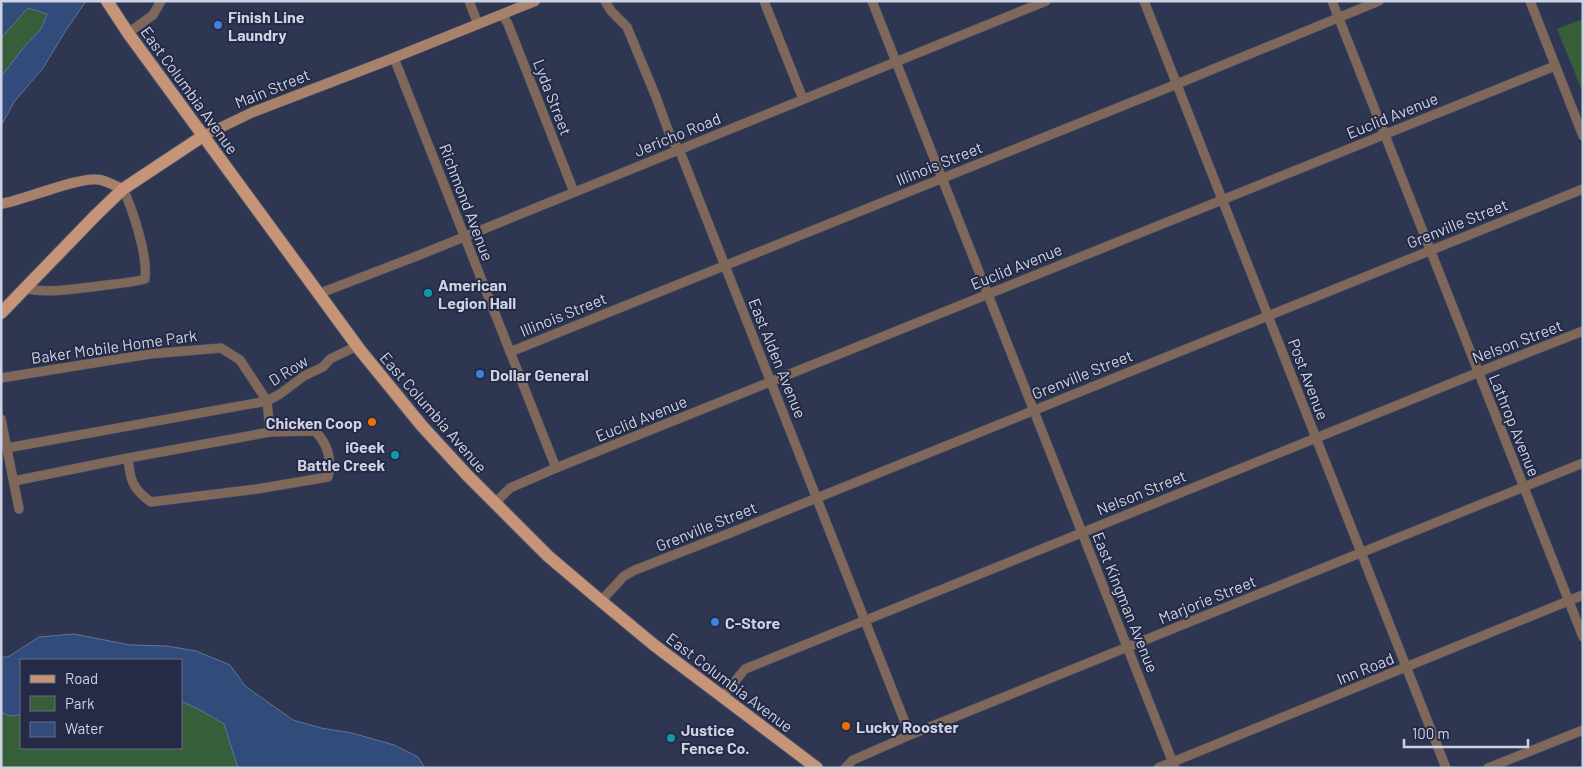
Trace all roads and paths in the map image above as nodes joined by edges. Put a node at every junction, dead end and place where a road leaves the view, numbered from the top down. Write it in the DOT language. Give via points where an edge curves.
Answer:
graph roads {
  1 [pos="161,1"];
  2 [pos="469,1"];
  3 [pos="535,1"];
  4 [pos="605,1"];
  5 [pos="764,1"];
  6 [pos="872,1"];
  7 [pos="1046,1"];
  8 [pos="1144,1"];
  9 [pos="1332,1"];
  10 [pos="1379,1"];
  11 [pos="1530,1"];
  12 [pos="108,2"];
  13 [pos="502,14"];
  14 [pos="1339,18"];
  15 [pos="478,24"];
  16 [pos="128,34"];
  17 [pos="394,58"];
  18 [pos="896,62"];
  19 [pos="1555,66"];
  20 [pos="1177,84"];
  21 [pos="803,99"];
  22 [pos="1385,134"];
  23 [pos="203,136"];
  24 [pos="1583,136"];
  25 [pos="679,149"];
  26 [pos="941,178"];
  27 [pos="123,189"];
  28 [pos="1583,189"];
  29 [pos="574,192"];
  30 [pos="1222,200"];
  31 [pos="1,204"];
  32 [pos="465,236"];
  33 [pos="1431,250"];
  34 [pos="725,265"];
  35 [pos="25,289"];
  36 [pos="318,294"];
  37 [pos="988,294"];
  38 [pos="1,313"];
  39 [pos="1268,315"];
  40 [pos="1583,331"];
  41 [pos="358,348"];
  42 [pos="510,352"];
  43 [pos="1478,372"];
  44 [pos="1,378"];
  45 [pos="771,381"];
  46 [pos="267,401"];
  47 [pos="1033,410"];
  48 [pos="1,418"];
  49 [pos="270,432"];
  50 [pos="1316,438"];
  51 [pos="8,448"];
  52 [pos="128,458"];
  53 [pos="1583,463"];
  54 [pos="556,468"];
  55 [pos="14,481"];
  56 [pos="1524,487"];
  57 [pos="817,498"];
  58 [pos="494,504"];
  59 [pos="19,509"];
  60 [pos="1082,532"];
  61 [pos="1361,552"];
  62 [pos="1583,595"];
  63 [pos="601,601"];
  64 [pos="1568,601"];
  65 [pos="865,620"];
  66 [pos="1583,637"];
  67 [pos="1128,647"];
  68 [pos="1406,668"];
  69 [pos="722,697"];
  70 [pos="1583,730"];
  71 [pos="910,734"];
  72 [pos="1174,765"];
  73 [pos="816,768"];
  74 [pos="845,768"];
  75 [pos="1158,768"];
  76 [pos="1446,768"];
  77 [pos="1488,768"];
  1 -- 16 [label="street" via="153,15"];
  2 -- 15 [label="street"];
  3 -- 13 [label="street, Main Street"];
  4 -- 25 [label="street, East Alden Avenue" via="627,27 672,142"];
  5 -- 21 [label="street"];
  6 -- 18 [label="street, East Kingman Avenue"];
  7 -- 18 [label="street, Jericho Road"];
  8 -- 20 [label="street, Post Avenue"];
  9 -- 14 [label="street, Lathrop Avenue"];
  10 -- 14 [label="street, Illinois Street"];
  11 -- 19 [label="street"];
  12 -- 16 [label="main road, East Columbia Avenue"];
  13 -- 15 [label="street, Main Street"];
  13 -- 29 [label="street, Lyda Street"];
  14 -- 20 [label="street, Illinois Street"];
  14 -- 22 [label="street, Lathrop Avenue"];
  15 -- 17 [label="street, Main Street"];
  16 -- 23 [label="main road, East Columbia Avenue"];
  17 -- 23 [label="street, Main Street" via="253,112"];
  17 -- 32 [label="street, Richmond Avenue"];
  18 -- 21 [label="street, Jericho Road"];
  18 -- 26 [label="street, East Kingman Avenue"];
  19 -- 22 [label="street, Euclid Avenue"];
  19 -- 24 [label="street"];
  20 -- 26 [label="street, Illinois Street"];
  20 -- 30 [label="street, Post Avenue"];
  21 -- 25 [label="street, Jericho Road"];
  22 -- 30 [label="street, Euclid Avenue"];
  22 -- 33 [label="street, Lathrop Avenue"];
  23 -- 27 [label="main road, Main Street"];
  23 -- 36 [label="main road, East Columbia Avenue"];
  25 -- 29 [label="street, Jericho Road"];
  25 -- 34 [label="street, East Alden Avenue"];
  26 -- 34 [label="street, Illinois Street"];
  26 -- 37 [label="street, East Kingman Avenue"];
  27 -- 31 [label="street" via="100,179 84,180"];
  27 -- 35 [label="main road, Main Street"];
  27 -- 35 [label="street" via="146,268 145,279 79,288"];
  28 -- 33 [label="street, Grenville Street"];
  29 -- 32 [label="street, Jericho Road"];
  30 -- 37 [label="street, Euclid Avenue"];
  30 -- 39 [label="street, Post Avenue"];
  32 -- 36 [label="street, Jericho Road"];
  32 -- 42 [label="street, Richmond Avenue"];
  33 -- 39 [label="street, Grenville Street"];
  33 -- 43 [label="street, Lathrop Avenue"];
  34 -- 42 [label="street, Illinois Street"];
  34 -- 45 [label="street, East Alden Avenue"];
  35 -- 38 [label="main road, Main Street"];
  36 -- 41 [label="main road, East Columbia Avenue"];
  37 -- 45 [label="street, Euclid Avenue"];
  37 -- 47 [label="street, East Kingman Avenue"];
  39 -- 47 [label="street, Grenville Street"];
  39 -- 50 [label="street, Post Avenue"];
  40 -- 43 [label="street, Nelson Street"];
  41 -- 46 [label="street, D Row" via="330,359"];
  41 -- 58 [label="main road, East Columbia Avenue" via="422,426"];
  42 -- 54 [label="street, Richmond Avenue"];
  43 -- 50 [label="street, Nelson Street"];
  43 -- 56 [label="street, Lathrop Avenue"];
  44 -- 46 [label="street, Baker Mobile Home Park" via="150,354 222,348 240,360"];
  45 -- 54 [label="street, Euclid Avenue"];
  45 -- 57 [label="street, East Alden Avenue"];
  46 -- 49 [label="street, Baker Mobile Home Park"];
  46 -- 51 [label="street"];
  47 -- 57 [label="street, Grenville Street"];
  47 -- 60 [label="street, East Kingman Avenue"];
  48 -- 51 [label="street"];
  49 -- 52 [label="street"];
  49 -- 52 [label="street" via="315,431 328,450 331,467 328,477 151,502 132,483"];
  50 -- 60 [label="street, Nelson Street"];
  50 -- 61 [label="street, Post Avenue"];
  51 -- 55 [label="street"];
  52 -- 55 [label="street"];
  53 -- 56 [label="street, Marjorie Street"];
  54 -- 58 [label="street, Euclid Avenue" via="510,488"];
  55 -- 59 [label="street"];
  56 -- 61 [label="street, Marjorie Street"];
  56 -- 64 [label="street, Lathrop Avenue"];
  57 -- 63 [label="street, Grenville Street" via="635,570 624,576"];
  57 -- 65 [label="street, East Alden Avenue"];
  58 -- 63 [label="main road, East Columbia Avenue"];
  60 -- 65 [label="street, Nelson Street"];
  60 -- 67 [label="street, East Kingman Avenue"];
  61 -- 67 [label="street, Marjorie Street"];
  61 -- 68 [label="street, Post Avenue"];
  62 -- 64 [label="street, Inn Road"];
  63 -- 69 [label="main road, East Columbia Avenue"];
  64 -- 66 [label="street, Lathrop Avenue"];
  64 -- 68 [label="street, Inn Road"];
  65 -- 69 [label="street, Nelson Street" via="745,669"];
  65 -- 71 [label="street, East Alden Avenue"];
  67 -- 71 [label="street, Marjorie Street"];
  67 -- 72 [label="street, East Kingman Avenue"];
  68 -- 72 [label="street, Inn Road"];
  68 -- 76 [label="street, Post Avenue"];
  69 -- 73 [label="main road, East Columbia Avenue"];
  70 -- 77 [label="street"];
  71 -- 74 [label="street, Marjorie Street" via="852,760"];
  72 -- 75 [label="street, Inn Road"];
}
